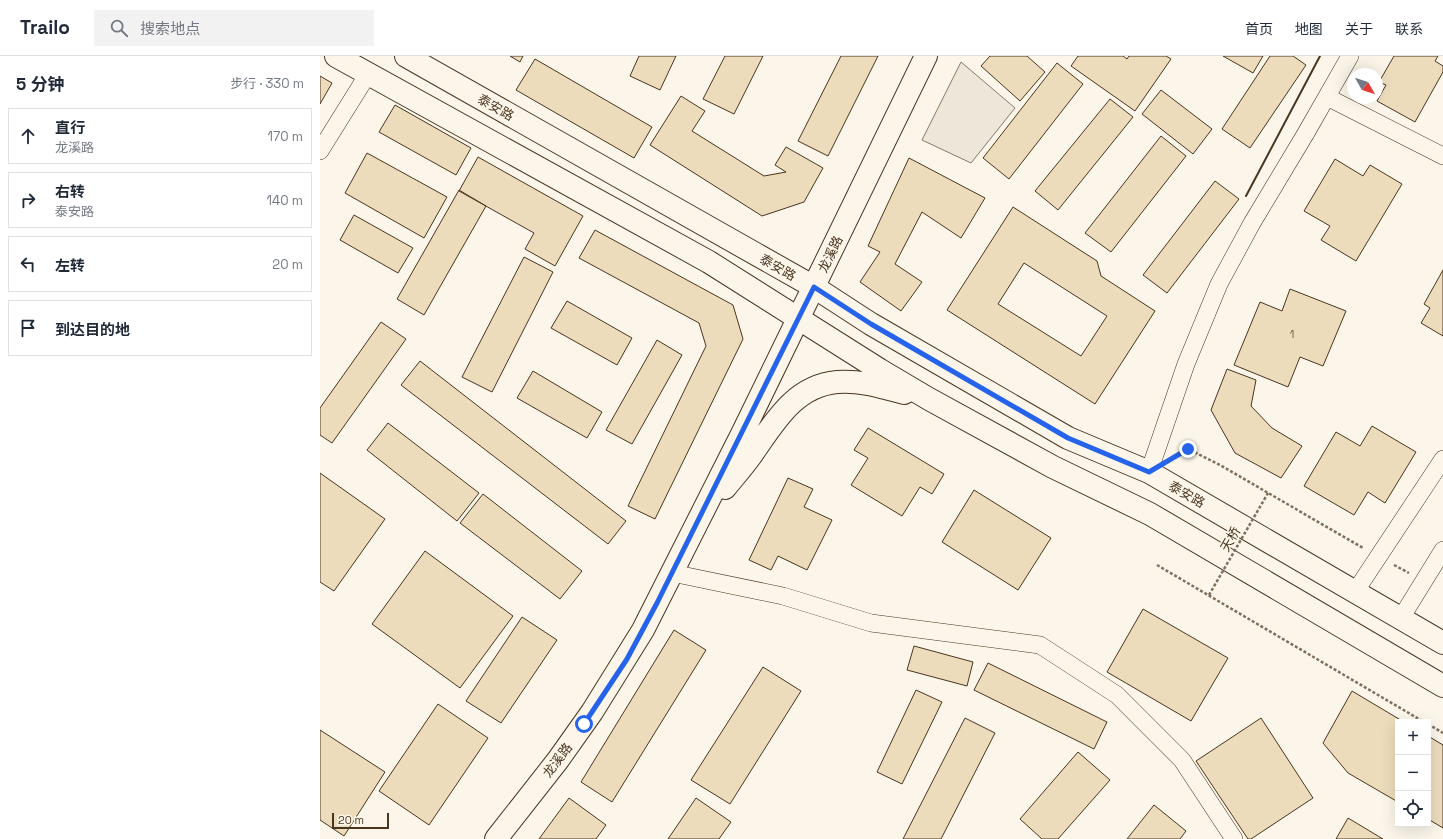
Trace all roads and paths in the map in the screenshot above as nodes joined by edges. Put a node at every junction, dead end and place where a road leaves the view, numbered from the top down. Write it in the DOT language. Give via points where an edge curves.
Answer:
graph roads {
  1 [pos="336,56"];
  2 [pos="406,56"];
  3 [pos="926,56"];
  4 [pos="1350,56"];
  5 [pos="368,74"];
  6 [pos="1327,97"];
  7 [pos="320,151"];
  8 [pos="1443,156"];
  9 [pos="814,287"];
  10 [pos="798,318"];
  11 [pos="929,399"];
  12 [pos="1443,459"];
  13 [pos="1149,472"];
  14 [pos="1268,493"];
  15 [pos="1318,522"];
  16 [pos="696,526"];
  17 [pos="1443,550"];
  18 [pos="1158,565"];
  19 [pos="672,573"];
  20 [pos="1355,592"];
  21 [pos="1209,595"];
  22 [pos="1401,618"];
  23 [pos="1443,643"];
  24 [pos="1443,686"];
  25 [pos="1419,719"];
  26 [pos="1431,726"];
  27 [pos="1443,733"];
  28 [pos="496,839"];
  29 [pos="1234,839"];
  1 -- 5 [label="main road"];
  2 -- 9 [label="main road, 泰安路"];
  3 -- 9 [label="main road, 龙溪路"];
  4 -- 6 [label="street"];
  5 -- 7 [label="street"];
  5 -- 10 [label="main road" via="709,262"];
  6 -- 8 [label="street"];
  6 -- 13 [label="street" via="1219,284 1184,371"];
  9 -- 10 [label="main road, 龙溪路"];
  9 -- 13 [label="main road, 泰安路" via="871,324 1068,438"];
  10 -- 11 [label="main road"];
  10 -- 16 [label="main road, 龙溪路"];
  11 -- 16 [label="main road" via="851,382 829,383 807,392 794,400 778,416 750,457"];
  11 -- 24 [label="main road" via="1053,467 1150,514"];
  12 -- 20 [label="street"];
  13 -- 14 [label="path" via="1188,449"];
  13 -- 20 [label="main road, 泰安路"];
  14 -- 15 [label="path"];
  14 -- 21 [label="path, 天桥, bridge"];
  16 -- 19 [label="main road, 龙溪路"];
  17 -- 22 [label="street"];
  18 -- 21 [label="path"];
  19 -- 28 [label="main road, 龙溪路" via="638,639 592,712"];
  19 -- 29 [label="street" via="783,596 871,623 1040,645 1117,695 1166,743 1182,760"];
  20 -- 22 [label="main road, 泰安路"];
  21 -- 25 [label="path"];
  22 -- 23 [label="main road, 泰安路"];
  26 -- 27 [label="path"];
}
